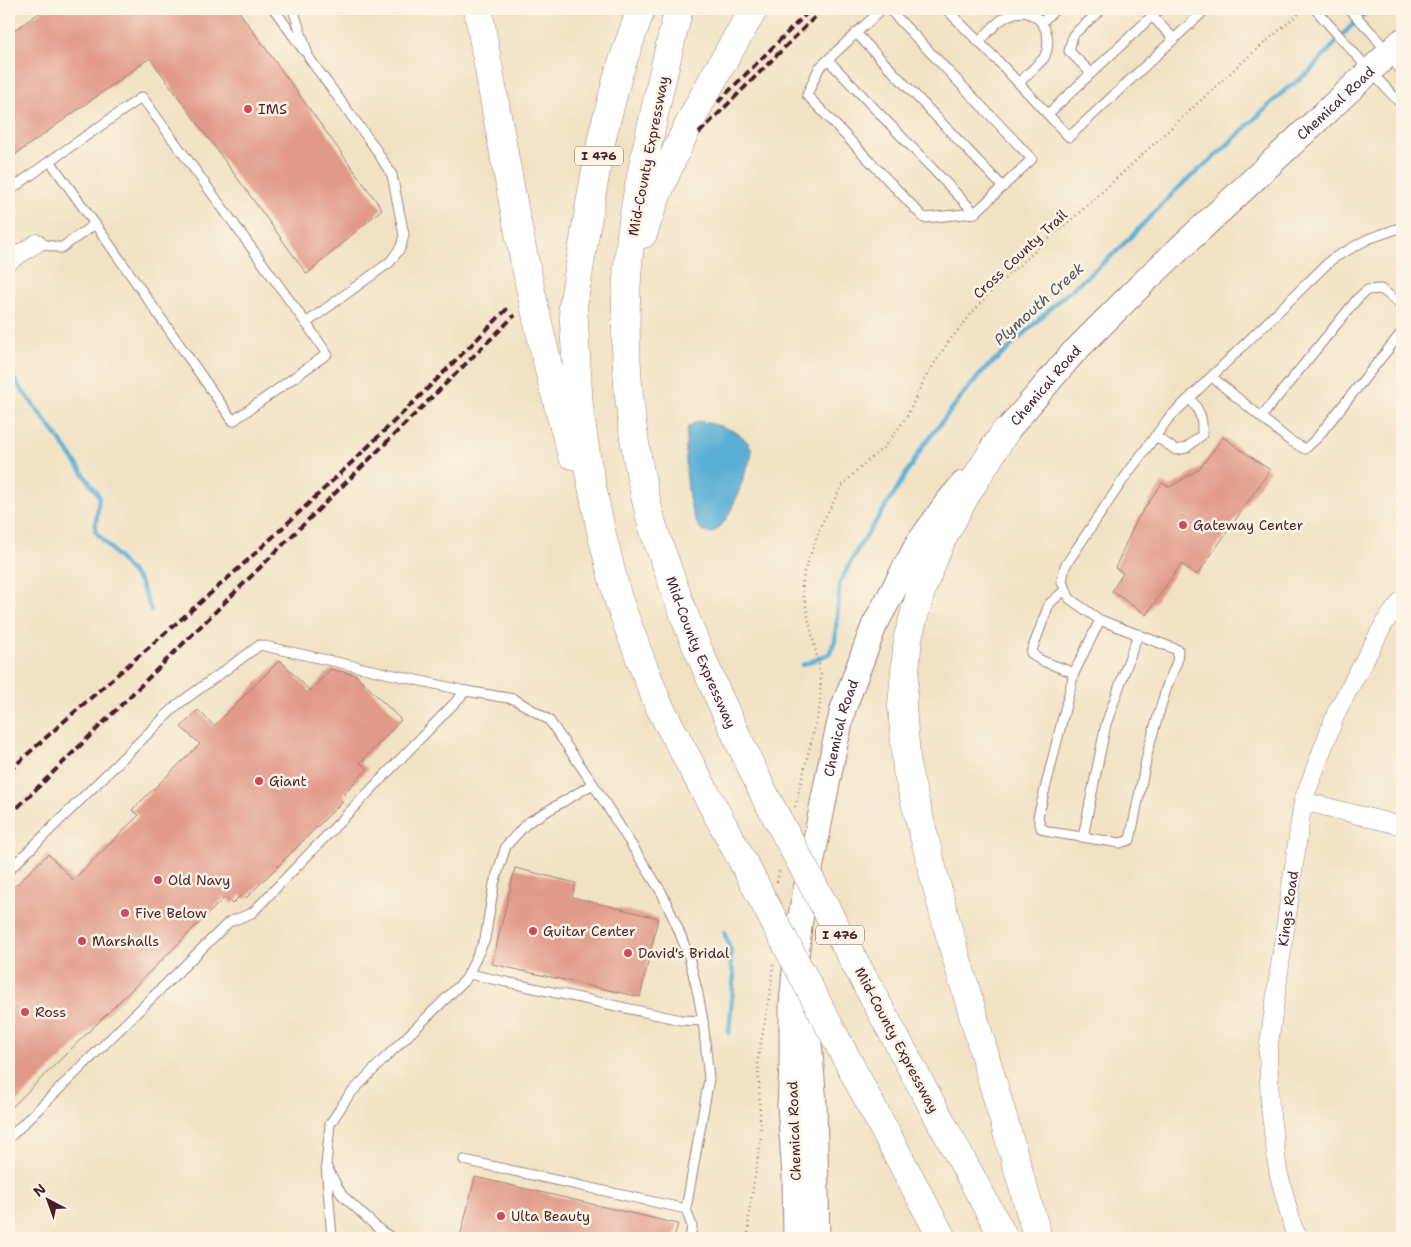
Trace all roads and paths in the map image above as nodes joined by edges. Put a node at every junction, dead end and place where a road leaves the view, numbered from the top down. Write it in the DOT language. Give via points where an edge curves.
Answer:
graph roads {
  1 [pos="274,9"];
  2 [pos="293,9"];
  3 [pos="478,9"];
  4 [pos="641,9"];
  5 [pos="679,9"];
  6 [pos="754,9"];
  7 [pos="882,9"];
  8 [pos="889,9"];
  9 [pos="946,9"];
  10 [pos="1056,9"];
  11 [pos="1102,9"];
  12 [pos="1160,9"];
  13 [pos="1206,9"];
  14 [pos="1304,9"];
  15 [pos="1315,9"];
  16 [pos="1349,9"];
  17 [pos="1152,16"];
  18 [pos="1042,22"];
  19 [pos="856,33"];
  20 [pos="1174,39"];
  21 [pos="979,42"];
  22 [pos="1397,56"];
  23 [pos="309,58"];
  24 [pos="828,60"];
  25 [pos="1369,72"];
  26 [pos="1091,74"];
  27 [pos="1019,83"];
  28 [pos="1402,105"];
  29 [pos="1048,114"];
  30 [pos="50,161"];
  31 [pos="1003,187"];
  32 [pos="9,191"];
  33 [pos="975,214"];
  34 [pos="95,224"];
  35 [pos="1402,227"];
  36 [pos="37,243"];
  37 [pos="9,262"];
  38 [pos="627,286"];
  39 [pos="1402,305"];
  40 [pos="306,323"];
  41 [pos="1402,332"];
  42 [pos="1212,377"];
  43 [pos="1190,398"];
  44 [pos="1261,417"];
  45 [pos="1005,432"];
  46 [pos="1155,436"];
  47 [pos="601,531"];
  48 [pos="1066,589"];
  49 [pos="1402,600"];
  50 [pos="1100,620"];
  51 [pos="1138,634"];
  52 [pos="1074,673"];
  53 [pos="466,691"];
  54 [pos="820,706"];
  55 [pos="593,784"];
  56 [pos="1303,801"];
  57 [pos="820,816"];
  58 [pos="1402,826"];
  59 [pos="1083,837"];
  60 [pos="9,870"];
  61 [pos="469,974"];
  62 [pos="703,1021"];
  63 [pos="9,1138"];
  64 [pos="464,1160"];
  65 [pos="326,1165"];
  66 [pos="686,1209"];
  67 [pos="332,1238"];
  68 [pos="392,1238"];
  69 [pos="690,1238"];
  70 [pos="796,1238"];
  71 [pos="817,1238"];
  72 [pos="942,1238"];
  73 [pos="1004,1238"];
  74 [pos="1038,1238"];
  75 [pos="1298,1238"];
  1 -- 23 [label="lane"];
  2 -- 23 [label="lane"];
  3 -- 47 [label="highway" via="521,247 557,406"];
  4 -- 47 [label="highway, I 476" via="619,72 604,133 573,306 579,408"];
  5 -- 38 [label="highway, Mid-County Expressway / I 476" via="636,202"];
  6 -- 38 [label="highway" via="670,166"];
  7 -- 19 [label="lane"];
  8 -- 31 [label="lane" via="1032,159"];
  9 -- 21 [label="lane"];
  10 -- 18 [label="lane"];
  11 -- 26 [label="lane" via="1073,35 1069,51"];
  12 -- 17 [label="lane"];
  13 -- 20 [label="lane"];
  14 -- 54 [label="path, Cross County Trail" via="982,301 949,341 896,432 842,486 822,523 804,572 802,589 821,675"];
  15 -- 25 [label="lane"];
  16 -- 22 [label="lane"];
  17 -- 20 [label="lane"];
  17 -- 26 [label="lane"];
  18 -- 21 [label="lane" via="1028,14 1012,14 1003,18"];
  18 -- 27 [label="lane" via="1049,37 1047,53"];
  19 -- 24 [label="lane"];
  19 -- 31 [label="lane"];
  20 -- 29 [label="lane" via="1069,137"];
  21 -- 27 [label="lane"];
  22 -- 25 [label="main road, Chemical Road"];
  23 -- 40 [label="lane" via="392,175 404,235 401,247 390,262"];
  24 -- 33 [label="lane"];
  24 -- 33 [label="lane" via="819,68 807,95 924,218"];
  25 -- 28 [label="lane"];
  25 -- 45 [label="main road, Chemical Road" via="1148,278 1072,354"];
  26 -- 29 [label="lane"];
  27 -- 29 [label="lane"];
  30 -- 32 [label="lane"];
  30 -- 34 [label="lane"];
  30 -- 40 [label="lane" via="142,97"];
  31 -- 33 [label="lane"];
  34 -- 36 [label="lane" via="61,248"];
  34 -- 40 [label="lane" via="233,421 326,354"];
  35 -- 42 [label="lane" via="1368,239 1332,259"];
  36 -- 37 [label="street"];
  38 -- 73 [label="highway, Mid-County Expressway / I 476, bridge" via="626,361 638,467 650,519 682,610 766,798"];
  39 -- 44 [label="lane" via="1382,289 1367,290"];
  41 -- 44 [label="lane" via="1305,449"];
  42 -- 43 [label="lane"];
  42 -- 44 [label="lane"];
  43 -- 46 [label="lane"];
  43 -- 46 [label="lane" via="1198,407 1203,422 1202,434 1186,448 1176,450"];
  45 -- 57 [label="main road, Chemical Road" via="918,544 874,626 843,709"];
  45 -- 74 [label="highway" via="965,496 940,543 926,579 908,637 902,706 907,770 919,818"];
  46 -- 48 [label="lane" via="1065,566 1062,582"];
  47 -- 72 [label="highway, I 476, bridge" via="618,599 658,704"];
  48 -- 50 [label="lane" via="1070,599"];
  48 -- 52 [label="lane" via="1049,604 1031,653 1040,660"];
  49 -- 56 [label="street, Kings Road" via="1385,622 1337,711"];
  50 -- 51 [label="lane"];
  50 -- 52 [label="lane"];
  51 -- 59 [label="lane" via="1106,724"];
  51 -- 59 [label="lane" via="1178,650 1177,662 1149,746 1130,840 1120,843"];
  52 -- 59 [label="lane" via="1038,817 1041,828"];
  53 -- 55 [label="lane" via="514,699 549,720"];
  53 -- 60 [label="lane" via="260,645 178,704"];
  53 -- 63 [label="lane" via="252,912 230,922"];
  55 -- 61 [label="lane" via="527,823 506,846 494,884 485,939"];
  55 -- 62 [label="lane" via="662,892 689,957"];
  56 -- 58 [label="street"];
  56 -- 75 [label="street, Kings Road" via="1268,1051 1270,1107 1278,1171"];
  57 -- 70 [label="main road, Chemical Road" via="799,925 792,1004 790,1106"];
  57 -- 71 [label="main road, Chemical Road" via="809,951 807,1028 814,1104"];
  61 -- 62 [label="lane" via="681,1020"];
  61 -- 65 [label="lane" via="349,1095 330,1124"];
  62 -- 66 [label="lane" via="709,1079"];
  64 -- 66 [label="lane"];
  65 -- 67 [label="lane"];
  65 -- 68 [label="lane" via="342,1195"];
  66 -- 69 [label="lane" via="692,1226"];
}
